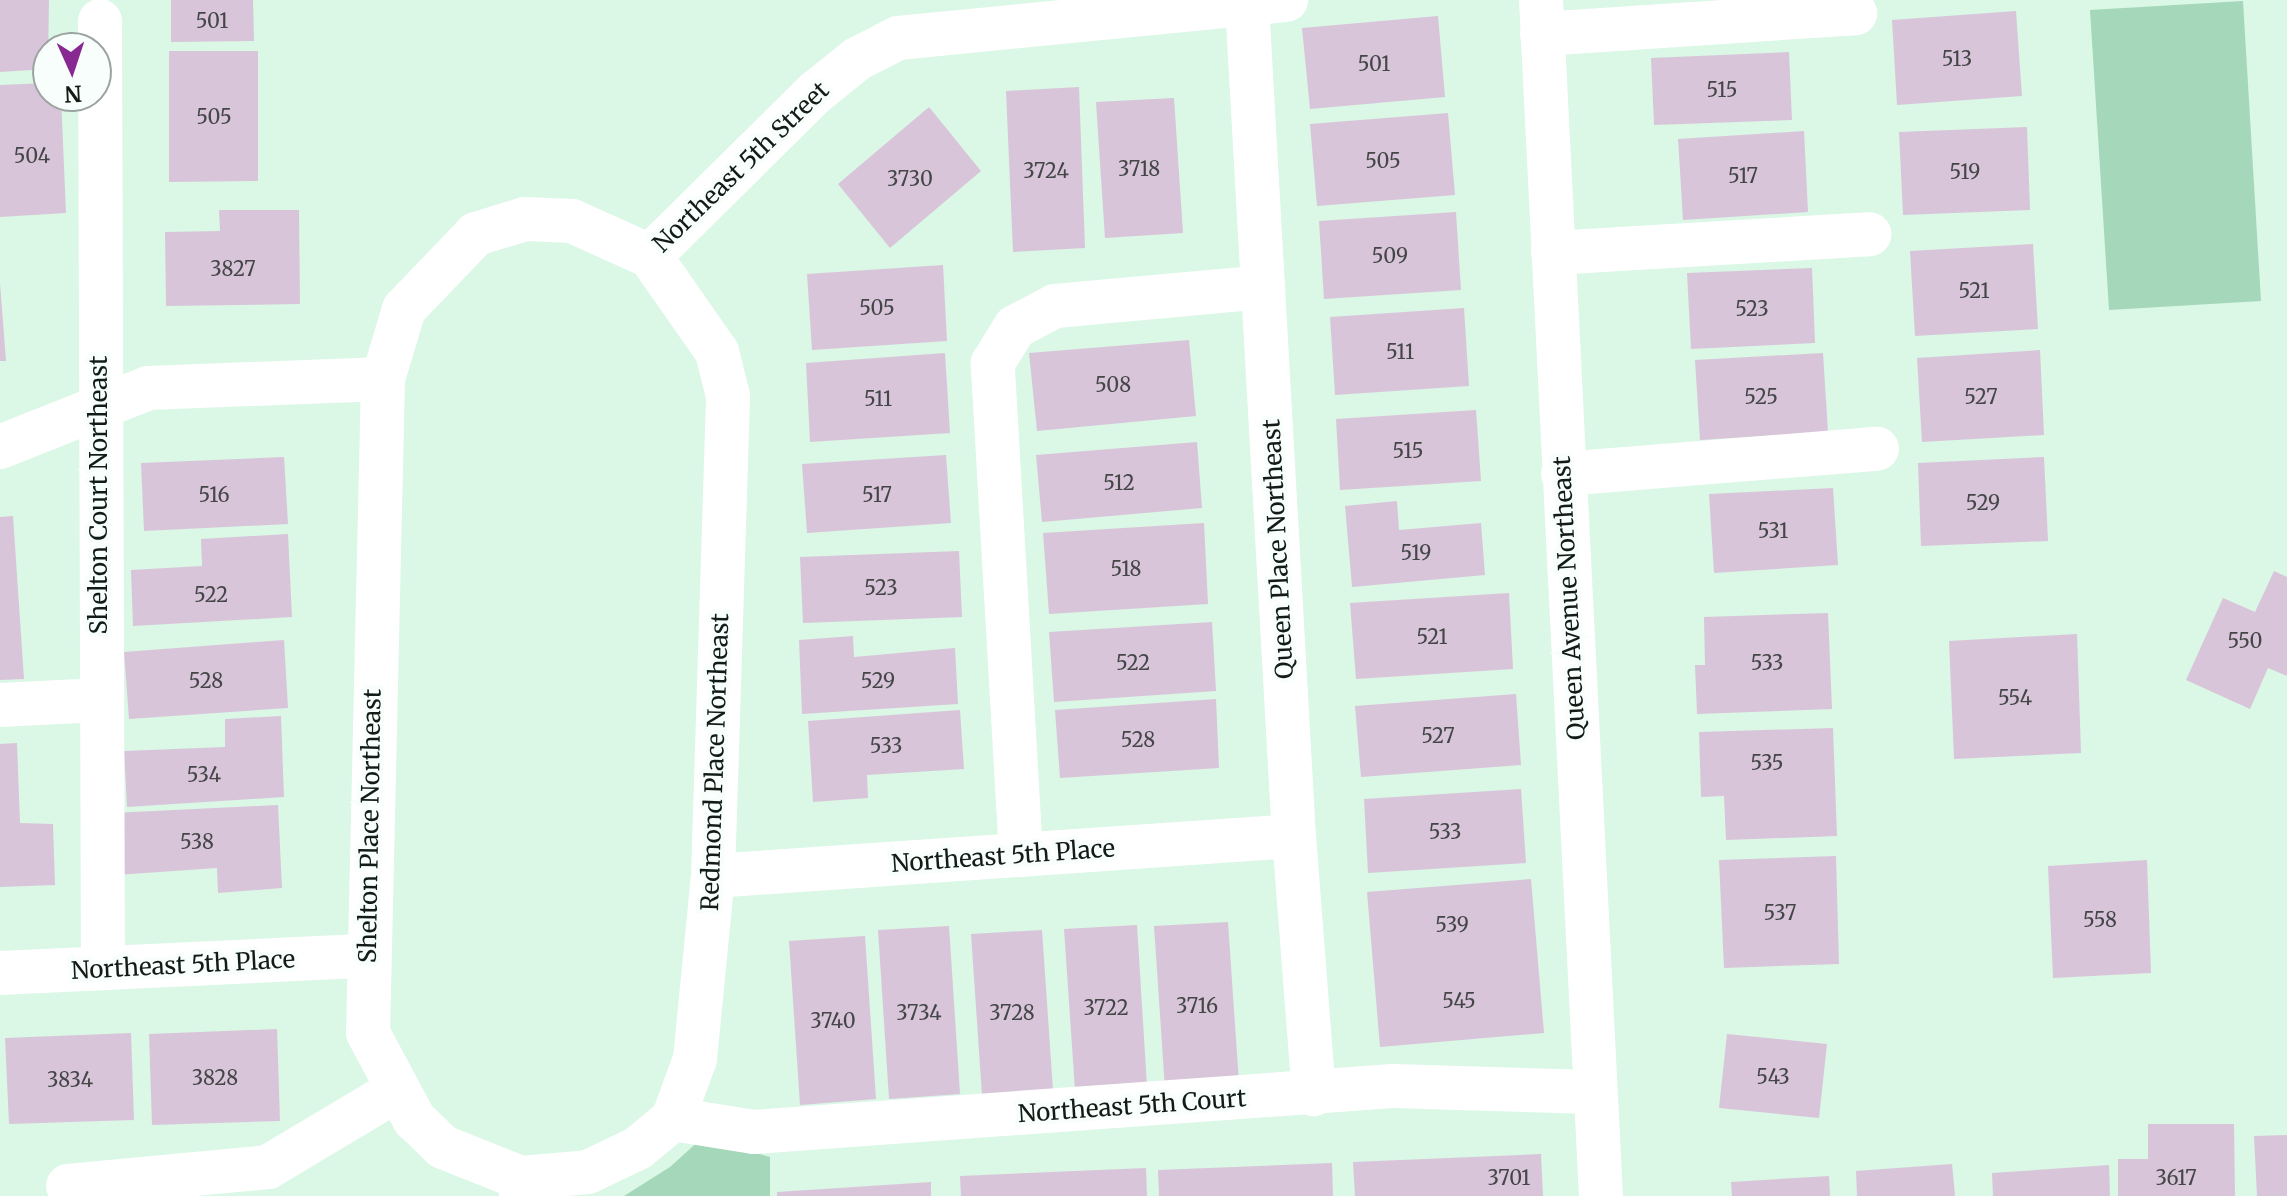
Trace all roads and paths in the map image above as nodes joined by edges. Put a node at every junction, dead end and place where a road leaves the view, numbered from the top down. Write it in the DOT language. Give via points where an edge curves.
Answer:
graph roads {
  1 [pos="1266,2"];
  2 [pos="1855,13"];
  3 [pos="1542,17"];
  4 [pos="100,21"];
  5 [pos="1869,234"];
  6 [pos="1553,253"];
  7 [pos="650,256"];
  8 [pos="1263,287"];
  9 [pos="383,379"];
  10 [pos="97,407"];
  11 [pos="0,447"];
  12 [pos="1877,449"];
  13 [pos="1563,474"];
  14 [pos="100,700"];
  15 [pos="0,705"];
  16 [pos="1294,836"];
  17 [pos="1021,855"];
  18 [pos="713,876"];
  19 [pos="366,956"];
  20 [pos="103,968"];
  21 [pos="0,973"];
  22 [pos="397,1090"];
  23 [pos="1592,1092"];
  24 [pos="1314,1094"];
  25 [pos="673,1119"];
  26 [pos="68,1186"];
  27 [pos="521,1187"];
  28 [pos="1601,1196"];
  1 -- 7 [label="street, Northeast 5th Street" via="898,38 857,59 816,92"];
  1 -- 8 [label="street, Queen Place Northeast"];
  2 -- 3 [label="street"];
  3 -- 6 [label="street, Queen Avenue Northeast"];
  4 -- 10 [label="street, Shelton Court Northeast"];
  5 -- 6 [label="street"];
  6 -- 13 [label="street, Queen Avenue Northeast"];
  7 -- 9 [label="street, Northeast 5th Street" via="572,221 525,219 476,234 404,309"];
  7 -- 18 [label="street, Redmond Place Northeast" via="717,352 728,396"];
  8 -- 16 [label="street, Queen Place Northeast"];
  8 -- 17 [label="street" via="1055,306 1015,327 993,363"];
  9 -- 10 [label="street" via="204,382 148,388"];
  9 -- 19 [label="street, Shelton Place Northeast"];
  10 -- 11 [label="street"];
  10 -- 14 [label="street, Shelton Court Northeast"];
  12 -- 13 [label="street"];
  13 -- 23 [label="street, Queen Avenue Northeast"];
  14 -- 15 [label="street"];
  14 -- 20 [label="street, Shelton Court Northeast"];
  16 -- 17 [label="street, Northeast 5th Place"];
  16 -- 24 [label="street, Queen Place Northeast"];
  17 -- 18 [label="street, Northeast 5th Place"];
  18 -- 25 [label="street, Redmond Place Northeast" via="695,1059"];
  19 -- 20 [label="street, Northeast 5th Place"];
  19 -- 22 [label="street, Shelton Place Northeast" via="368,1033"];
  20 -- 21 [label="street, Northeast 5th Place"];
  22 -- 26 [label="street" via="268,1167"];
  22 -- 27 [label="street, Shelton Place Northeast" via="414,1119 443,1147"];
  23 -- 24 [label="street, Northeast 5th Court" via="1392,1086"];
  23 -- 28 [label="street, Queen Avenue Northeast"];
  24 -- 25 [label="street, Northeast 5th Court" via="754,1132"];
  25 -- 27 [label="street" via="638,1148 588,1172"];
}
